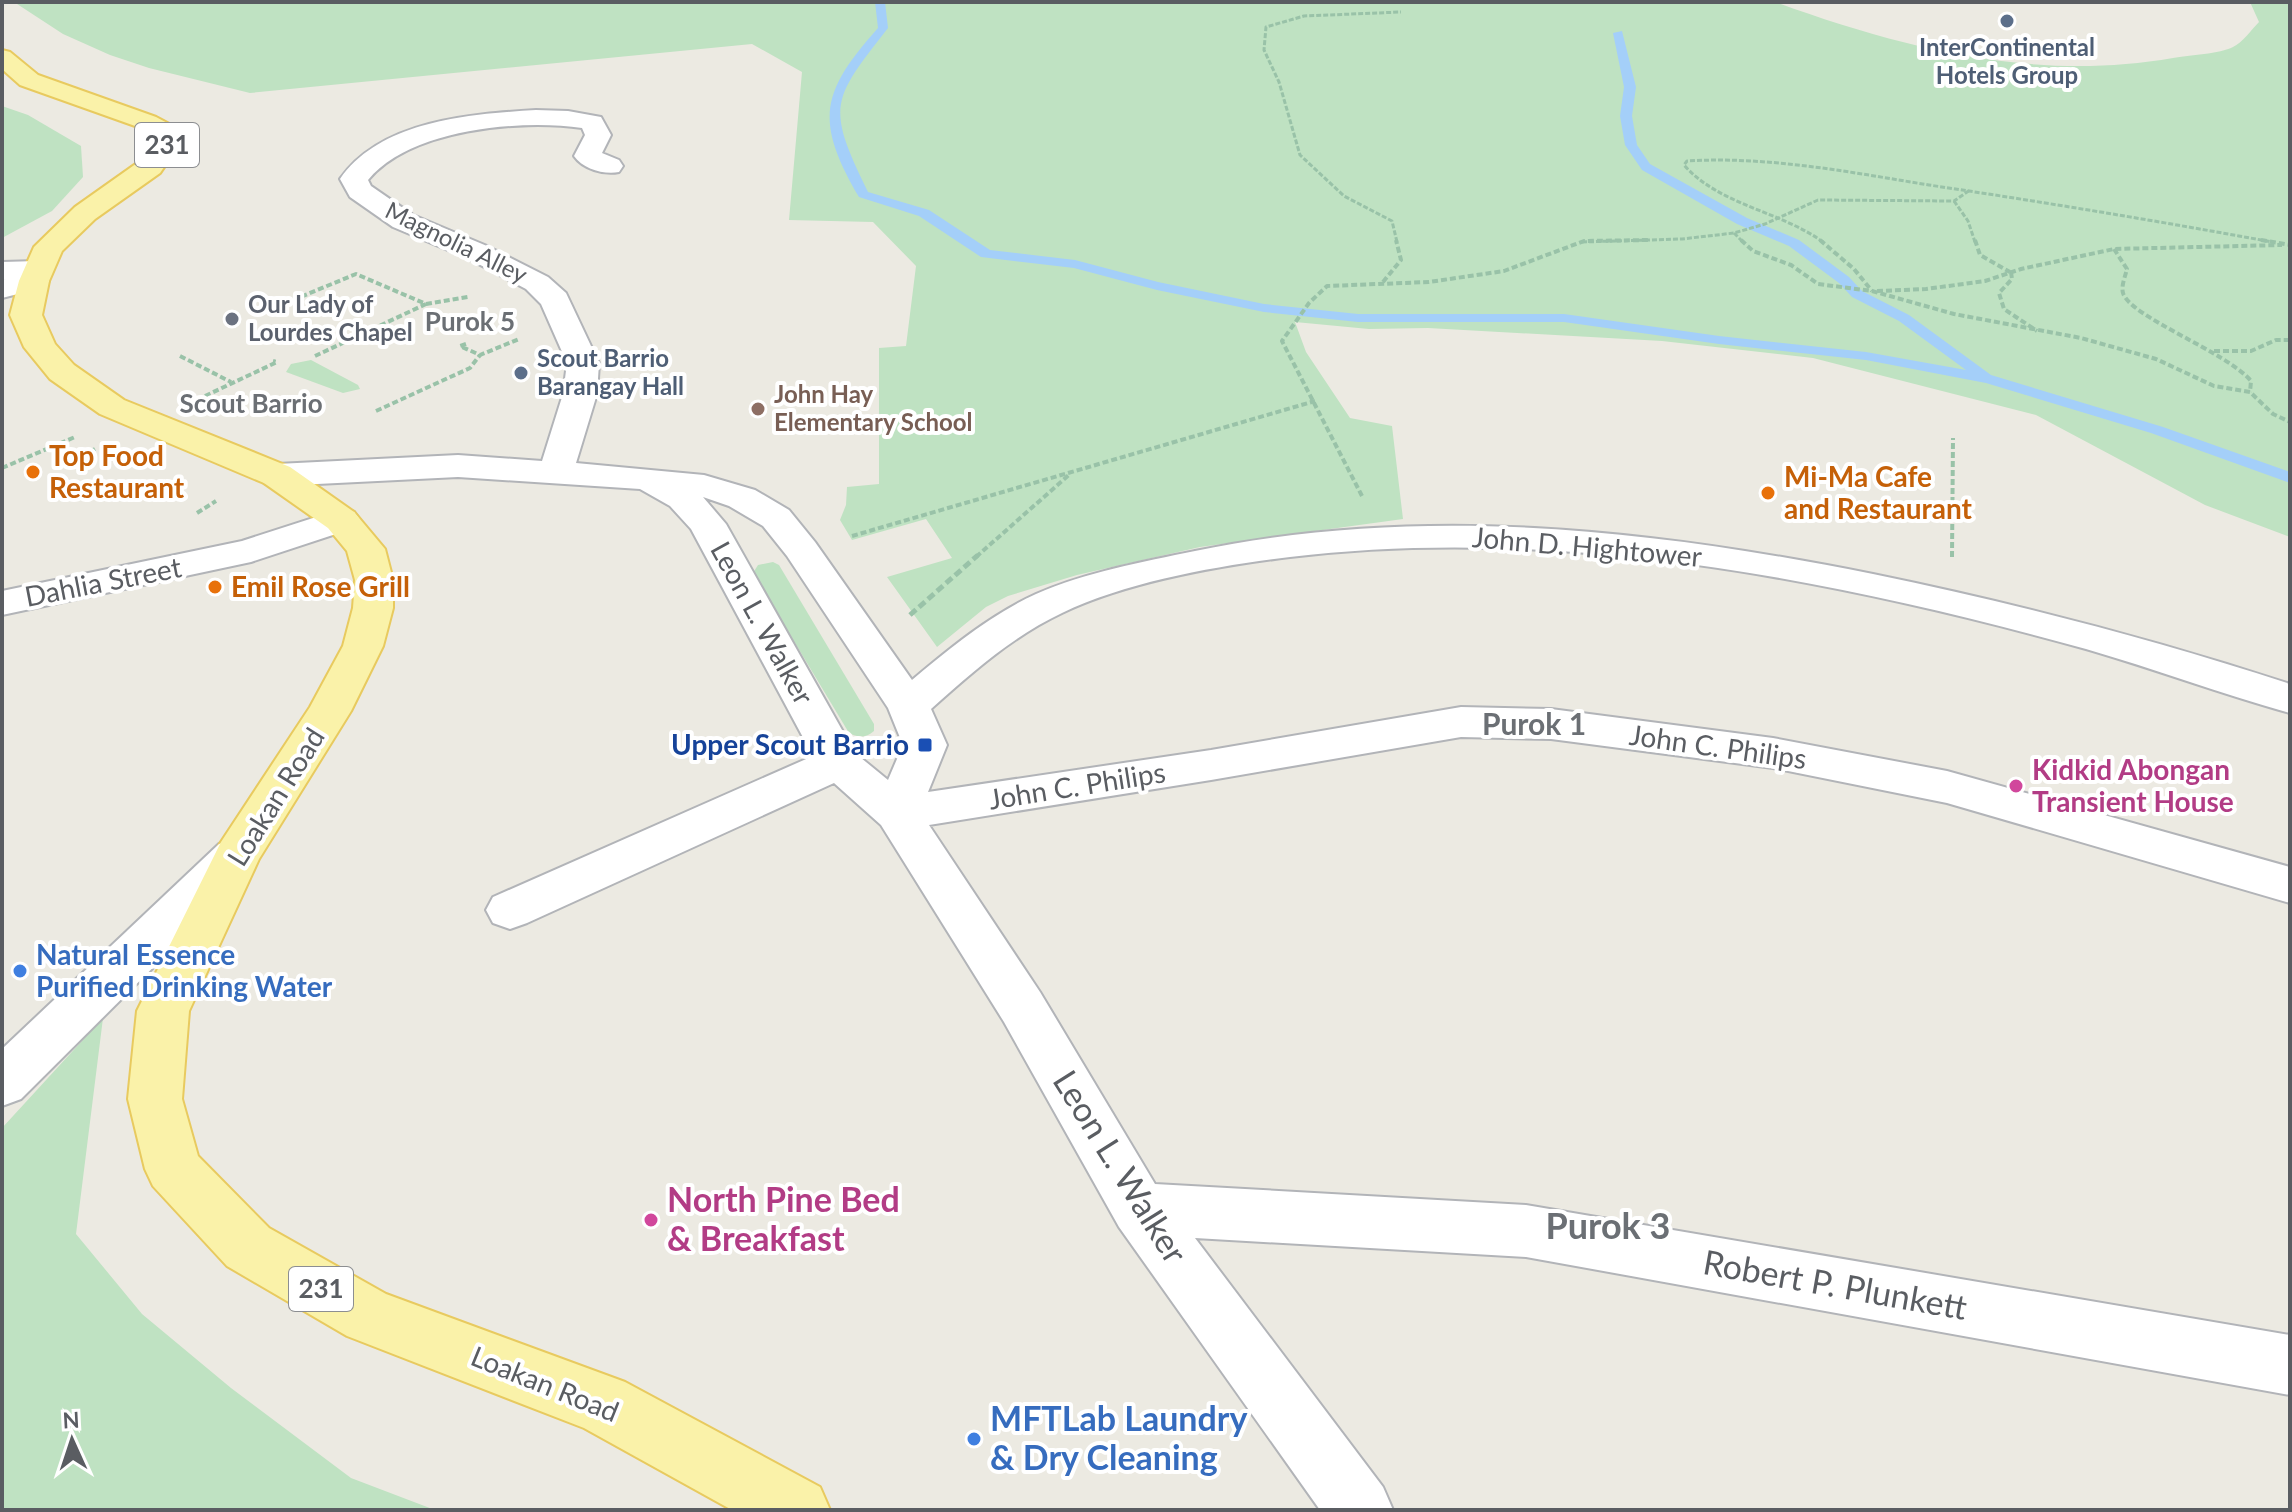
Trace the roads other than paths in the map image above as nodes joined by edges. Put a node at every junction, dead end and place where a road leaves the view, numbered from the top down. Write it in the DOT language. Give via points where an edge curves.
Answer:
graph roads {
  1 [pos="2,57"];
  2 [pos="609,166"];
  3 [pos="19,278"];
  4 [pos="556,472"];
  5 [pos="277,475"];
  6 [pos="648,479"];
  7 [pos="341,520"];
  8 [pos="2,603"];
  9 [pos="2290,699"];
  10 [pos="908,706"];
  11 [pos="839,763"];
  12 [pos="897,813"];
  13 [pos="238,854"];
  14 [pos="2290,885"];
  15 [pos="510,910"];
  16 [pos="2,1083"];
  17 [pos="1139,1209"];
  18 [pos="2290,1365"];
  19 [pos="797,1510"];
  20 [pos="1360,1510"];
  1 -- 3 [label="main road, Loakan Road / 231" via="29,80 147,122 169,141 150,167 66,228"];
  2 -- 4 [label="street, Magnolia Alley" via="587,156 598,135 592,122 543,116 494,120 419,137 361,165 354,179 360,191 403,221 489,258 537,283 555,300 583,363 580,394"];
  3 -- 5 [label="main road, Loakan Road / 231" via="26,315 40,347 73,381 112,407"];
  4 -- 5 [label="street, Leon L. Walker" via="458,466"];
  4 -- 6 [label="street, Leon L. Walker"];
  5 -- 7 [label="main road, Loakan Road / 231"];
  6 -- 10 [label="street, Leon L. Walker" via="704,486 742,498 776,518"];
  6 -- 11 [label="street, Leon L. Walker" via="683,498 707,524"];
  7 -- 8 [label="street, Dahlia Street" via="204,562"];
  7 -- 13 [label="main road, Loakan Road / 231" via="366,549 374,580 363,646 330,711"];
  9 -- 10 [label="street, John D. Hightower" via="2113,641 1790,567 1540,540 1382,536 1205,558 1070,594 998,632"];
  10 -- 12 [label="street, Leon L. Walker" via="925,745"];
  11 -- 12 [label="street, Leon L. Walker"];
  11 -- 15 [label="street"];
  12 -- 14 [label="street, John C. Philips" via="1461,722 1551,724 1773,753 1947,787"];
  12 -- 17 [label="street, Leon L. Walker" via="1022,1007"];
  13 -- 16 [label="street"];
  13 -- 19 [label="main road, Loakan Road / 231" via="163,1011 155,1099 173,1169 248,1247 368,1316 603,1404"];
  17 -- 18 [label="street, Robert P. Plunkett" via="1526,1231"];
  17 -- 20 [label="street, Leon L. Walker"];
}
